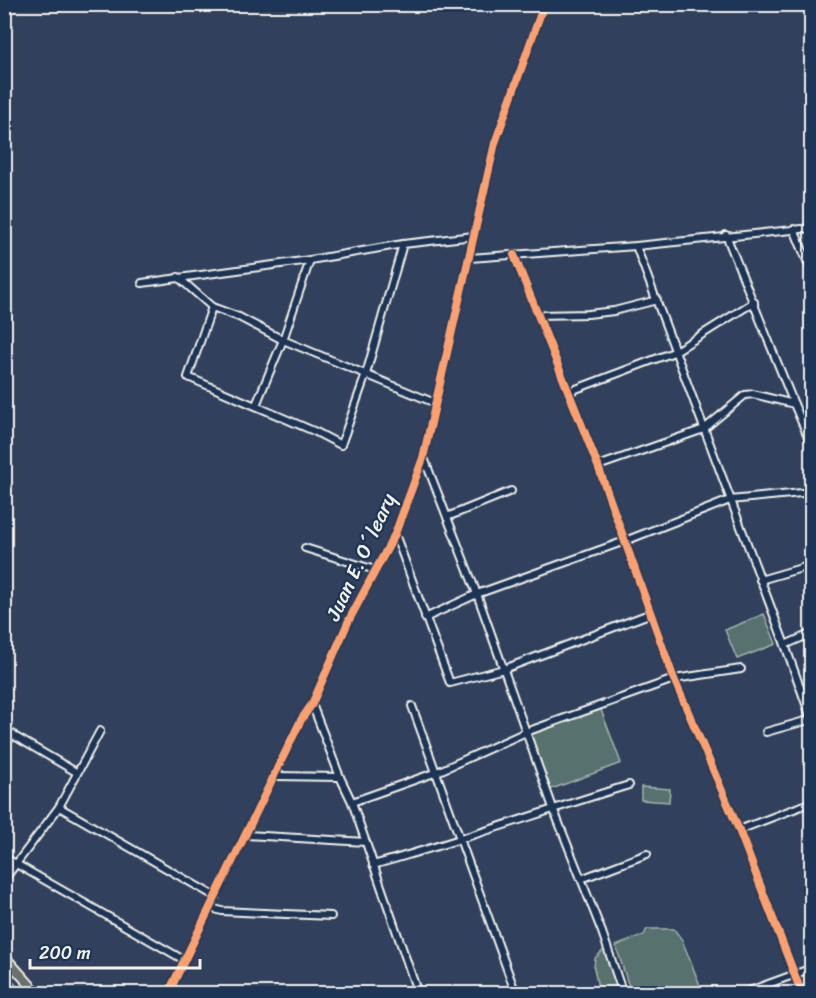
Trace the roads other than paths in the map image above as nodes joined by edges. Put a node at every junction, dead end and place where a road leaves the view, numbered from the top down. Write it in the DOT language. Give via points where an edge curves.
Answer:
graph roads {
  1 [pos="544,4"];
  2 [pos="812,228"];
  3 [pos="794,230"];
  4 [pos="726,235"];
  5 [pos="474,236"];
  6 [pos="403,244"];
  7 [pos="636,246"];
  8 [pos="514,255"];
  9 [pos="470,258"];
  10 [pos="310,260"];
  11 [pos="812,273"];
  12 [pos="178,277"];
  13 [pos="142,283"];
  14 [pos="657,300"];
  15 [pos="754,303"];
  16 [pos="212,307"];
  17 [pos="539,315"];
  18 [pos="283,340"];
  19 [pos="674,352"];
  20 [pos="366,374"];
  21 [pos="568,392"];
  22 [pos="435,403"];
  23 [pos="794,404"];
  24 [pos="256,405"];
  25 [pos="704,429"];
  26 [pos="812,446"];
  27 [pos="423,458"];
  28 [pos="598,466"];
  29 [pos="511,491"];
  30 [pos="812,492"];
  31 [pos="730,500"];
  32 [pos="447,517"];
  33 [pos="394,534"];
  34 [pos="625,541"];
  35 [pos="305,548"];
  36 [pos="812,565"];
  37 [pos="375,570"];
  38 [pos="760,580"];
  39 [pos="477,594"];
  40 [pos="650,614"];
  41 [pos="425,618"];
  42 [pos="812,633"];
  43 [pos="785,645"];
  44 [pos="504,669"];
  45 [pos="741,669"];
  46 [pos="674,679"];
  47 [pos="312,704"];
  48 [pos="412,706"];
  49 [pos="811,720"];
  50 [pos="4,730"];
  51 [pos="100,731"];
  52 [pos="526,732"];
  53 [pos="766,732"];
  54 [pos="13,734"];
  55 [pos="4,747"];
  56 [pos="76,772"];
  57 [pos="437,772"];
  58 [pos="276,776"];
  59 [pos="340,777"];
  60 [pos="629,785"];
  61 [pos="352,802"];
  62 [pos="812,802"];
  63 [pos="59,807"];
  64 [pos="553,808"];
  65 [pos="739,830"];
  66 [pos="246,835"];
  67 [pos="461,840"];
  68 [pos="366,842"];
  69 [pos="647,854"];
  70 [pos="4,857"];
  71 [pos="15,863"];
  72 [pos="373,865"];
  73 [pos="581,879"];
  74 [pos="4,880"];
  75 [pos="216,897"];
  76 [pos="211,908"];
  77 [pos="331,916"];
  78 [pos="4,956"];
  79 [pos="184,960"];
  80 [pos="812,968"];
  81 [pos="796,975"];
  82 [pos="38,993"];
  83 [pos="168,993"];
  84 [pos="418,993"];
  85 [pos="516,993"];
  86 [pos="623,993"];
  87 [pos="741,993"];
  88 [pos="802,993"];
  1 -- 5 [label="street, Juan E. O´leary" via="495,143"];
  2 -- 3 [label="street"];
  3 -- 4 [label="street"];
  3 -- 11 [label="street"];
  4 -- 7 [label="street"];
  4 -- 15 [label="street"];
  5 -- 6 [label="street"];
  5 -- 9 [label="street, Juan E. O´leary"];
  6 -- 10 [label="street"];
  6 -- 20 [label="street"];
  7 -- 8 [label="street"];
  7 -- 14 [label="street"];
  8 -- 9 [label="street"];
  8 -- 17 [label="street"];
  9 -- 22 [label="street, Juan E. O´leary"];
  10 -- 12 [label="street"];
  10 -- 18 [label="street"];
  12 -- 13 [label="street"];
  12 -- 16 [label="street"];
  14 -- 17 [label="street" via="614,311"];
  14 -- 19 [label="street"];
  15 -- 19 [label="street"];
  15 -- 23 [label="street"];
  16 -- 18 [label="street"];
  16 -- 24 [label="street" via="188,376"];
  17 -- 21 [label="street"];
  18 -- 20 [label="street"];
  18 -- 24 [label="street"];
  19 -- 21 [label="street"];
  19 -- 25 [label="street"];
  20 -- 22 [label="street"];
  20 -- 24 [label="street" via="341,445"];
  21 -- 28 [label="street"];
  22 -- 27 [label="street, Juan E. O´leary"];
  23 -- 25 [label="street" via="745,395"];
  23 -- 26 [label="street"];
  25 -- 28 [label="street"];
  25 -- 31 [label="street"];
  27 -- 32 [label="street"];
  27 -- 33 [label="street, Juan E. O´leary"];
  28 -- 34 [label="street"];
  29 -- 32 [label="street"];
  30 -- 31 [label="street"];
  31 -- 34 [label="street"];
  31 -- 38 [label="street"];
  32 -- 39 [label="street"];
  33 -- 37 [label="street, Juan E. O´leary"];
  33 -- 41 [label="street"];
  34 -- 39 [label="street"];
  34 -- 40 [label="street"];
  35 -- 37 [label="street"];
  36 -- 38 [label="street"];
  37 -- 47 [label="street, Juan E. O´leary"];
  38 -- 43 [label="street"];
  39 -- 41 [label="street"];
  39 -- 44 [label="street"];
  40 -- 44 [label="street"];
  40 -- 46 [label="street"];
  41 -- 44 [label="street" via="450,683"];
  42 -- 43 [label="street"];
  43 -- 49 [label="street"];
  44 -- 52 [label="street"];
  45 -- 46 [label="street"];
  46 -- 52 [label="street"];
  46 -- 65 [label="street"];
  47 -- 58 [label="street, Juan E. O´leary"];
  47 -- 59 [label="street"];
  48 -- 57 [label="street"];
  49 -- 53 [label="street"];
  50 -- 54 [label="street"];
  51 -- 56 [label="street"];
  52 -- 57 [label="street"];
  52 -- 64 [label="street"];
  54 -- 55 [label="street"];
  54 -- 56 [label="street"];
  56 -- 63 [label="street"];
  57 -- 61 [label="street"];
  57 -- 67 [label="street"];
  58 -- 59 [label="street"];
  58 -- 66 [label="street, Juan E. O´leary"];
  59 -- 61 [label="street"];
  60 -- 64 [label="street"];
  61 -- 68 [label="street"];
  62 -- 65 [label="street"];
  63 -- 71 [label="street"];
  63 -- 75 [label="street"];
  64 -- 67 [label="street"];
  64 -- 73 [label="street"];
  65 -- 81 [label="street"];
  66 -- 68 [label="street"];
  66 -- 75 [label="street, Juan E. O´leary"];
  67 -- 72 [label="street"];
  67 -- 85 [label="street"];
  68 -- 72 [label="street"];
  69 -- 73 [label="street"];
  70 -- 71 [label="street"];
  71 -- 74 [label="street"];
  71 -- 79 [label="street"];
  72 -- 84 [label="street"];
  73 -- 86 [label="street"];
  75 -- 76 [label="street, Juan E. O´leary"];
  76 -- 77 [label="street"];
  76 -- 79 [label="street, Juan E. O´leary"];
  78 -- 82 [label="main road"];
  79 -- 83 [label="street, Juan E. O´leary"];
  80 -- 81 [label="street"];
  81 -- 87 [label="street"];
  81 -- 88 [label="street"];
}
